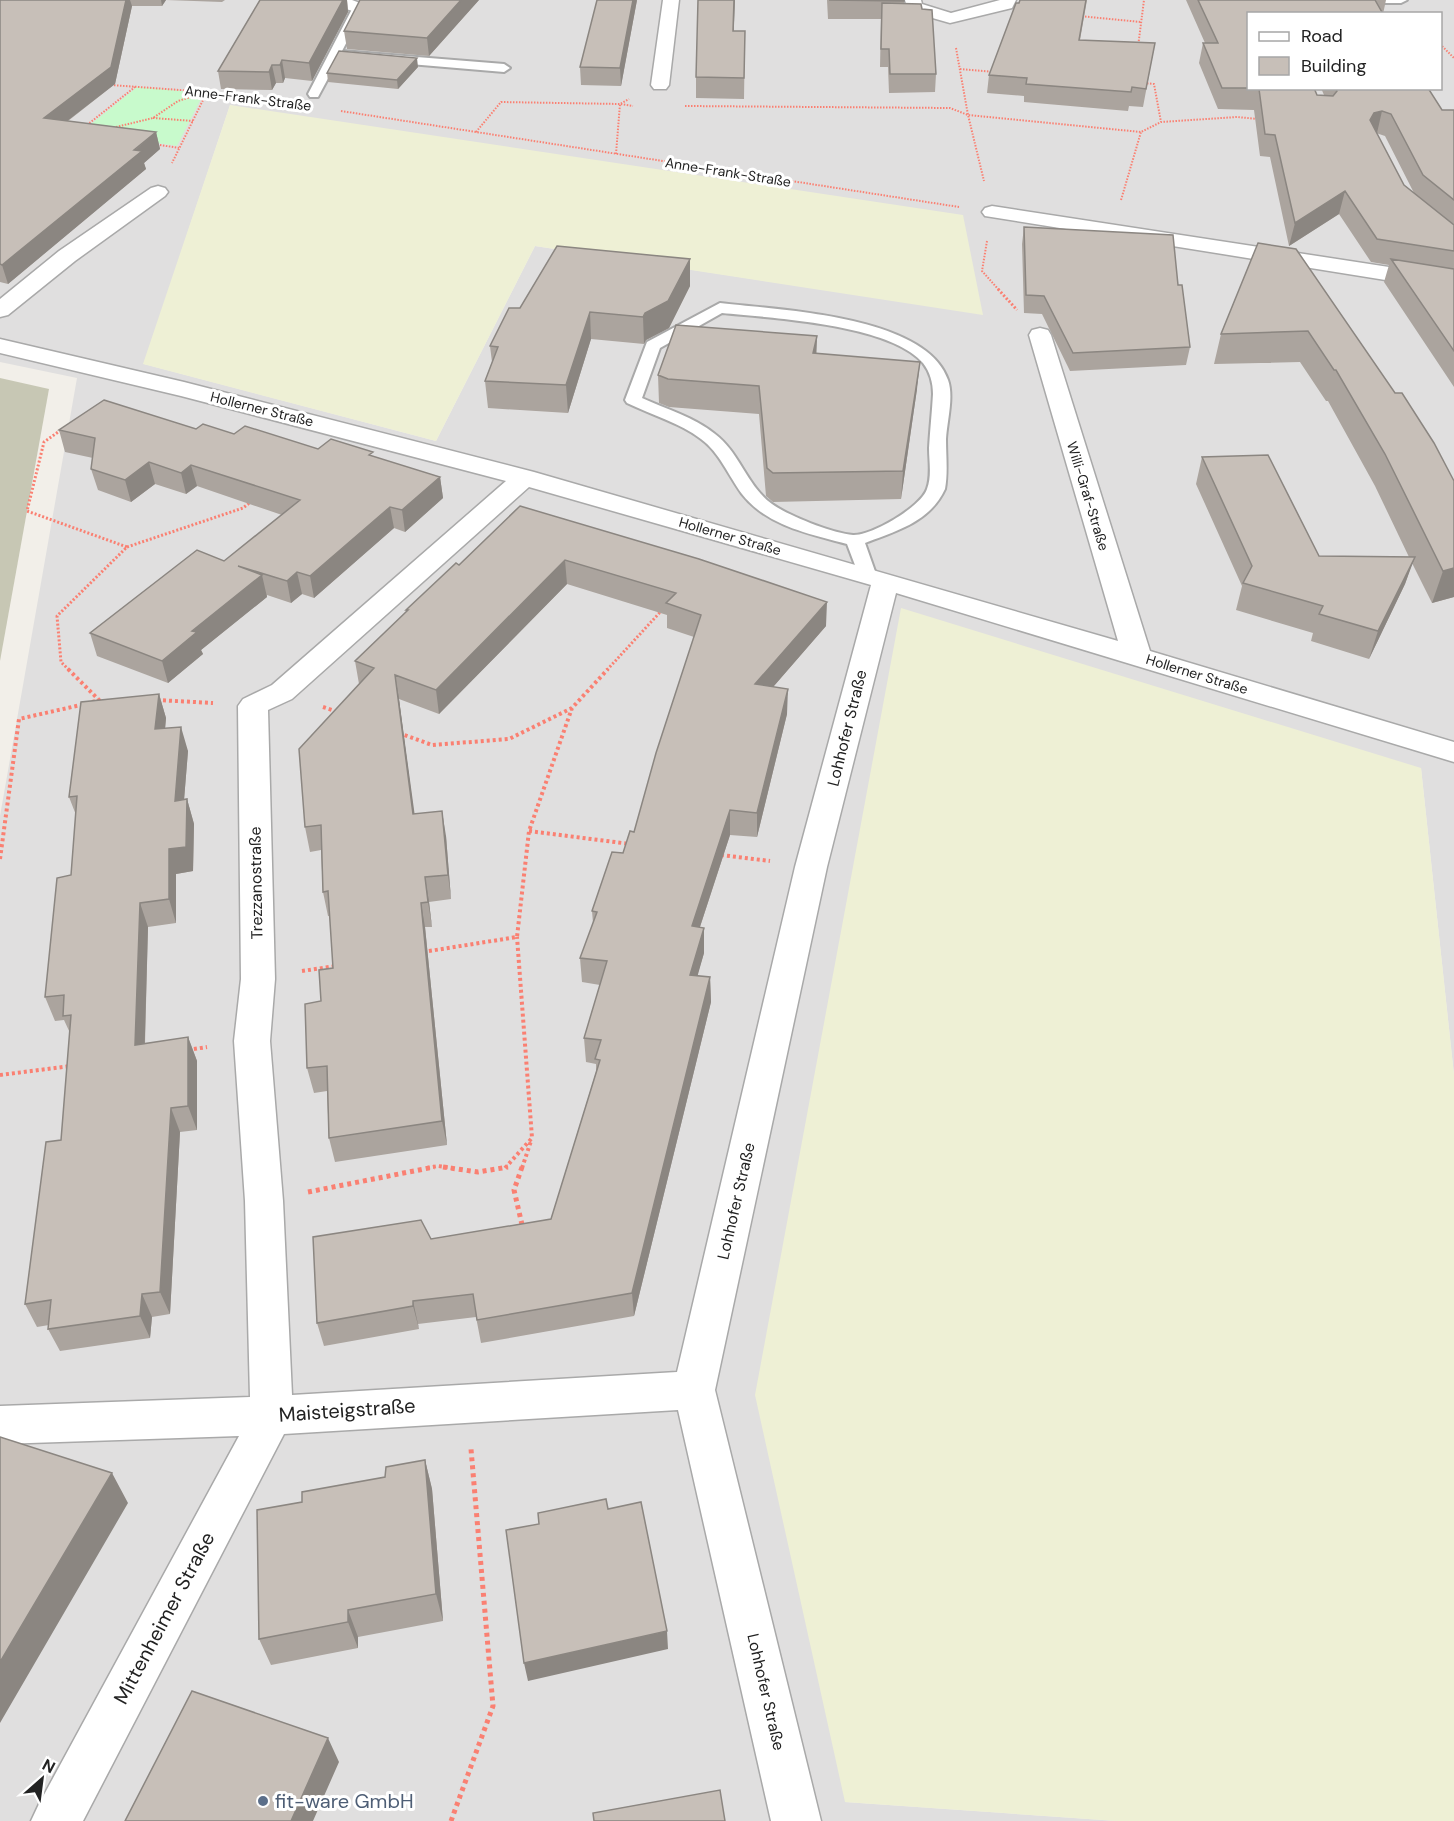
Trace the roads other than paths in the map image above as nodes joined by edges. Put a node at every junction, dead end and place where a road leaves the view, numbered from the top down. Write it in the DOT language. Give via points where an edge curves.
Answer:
graph roads {
  1 [pos="336,0"];
  2 [pos="400,0"];
  3 [pos="671,0"];
  4 [pos="913,0"];
  5 [pos="1008,0"];
  6 [pos="1343,0"];
  7 [pos="1401,0"];
  8 [pos="359,8"];
  9 [pos="336,54"];
  10 [pos="504,68"];
  11 [pos="660,85"];
  12 [pos="314,94"];
  13 [pos="158,192"];
  14 [pos="992,212"];
  15 [pos="1454,285"];
  16 [pos="0,310"];
  17 [pos="1040,335"];
  18 [pos="0,346"];
  19 [pos="525,477"];
  20 [pos="855,541"];
  21 [pos="876,580"];
  22 [pos="1137,656"];
  23 [pos="1454,752"];
  24 [pos="694,1390"];
  25 [pos="272,1415"];
  26 [pos="0,1425"];
  27 [pos="56,1821"];
  28 [pos="796,1821"];
  1 -- 8 [label="street"];
  2 -- 8 [label="street"];
  3 -- 11 [label="street"];
  4 -- 5 [label="street" via="914,7 950,18"];
  6 -- 7 [label="lane"];
  8 -- 9 [label="lane"];
  9 -- 10 [label="lane"];
  9 -- 12 [label="lane"];
  13 -- 16 [label="street" via="67,256"];
  14 -- 15 [label="street"];
  17 -- 22 [label="street, Willi-Graf-Straße"];
  18 -- 19 [label="street, Hollerner Straße" via="219,397"];
  19 -- 21 [label="street, Hollerner Straße"];
  19 -- 25 [label="street, Trezzanostraße" via="282,692 253,706 258,979 252,1041 264,1201"];
  20 -- 20 [label="lane" via="910,517 928,505 936,488 940,379 930,360 909,343 886,334 844,324 720,308 653,345 633,400 708,436 731,459 754,497 769,510"];
  20 -- 21 [label="lane"];
  21 -- 22 [label="street, Hollerner Straße"];
  21 -- 24 [label="street, Lohhofer Straße"];
  22 -- 23 [label="street, Hollerner Straße"];
  24 -- 25 [label="street, Maisteigstraße"];
  24 -- 28 [label="street, Lohhofer Straße"];
  25 -- 26 [label="street, Maisteigstraße"];
  25 -- 27 [label="street, Mittenheimer Straße"];
}
